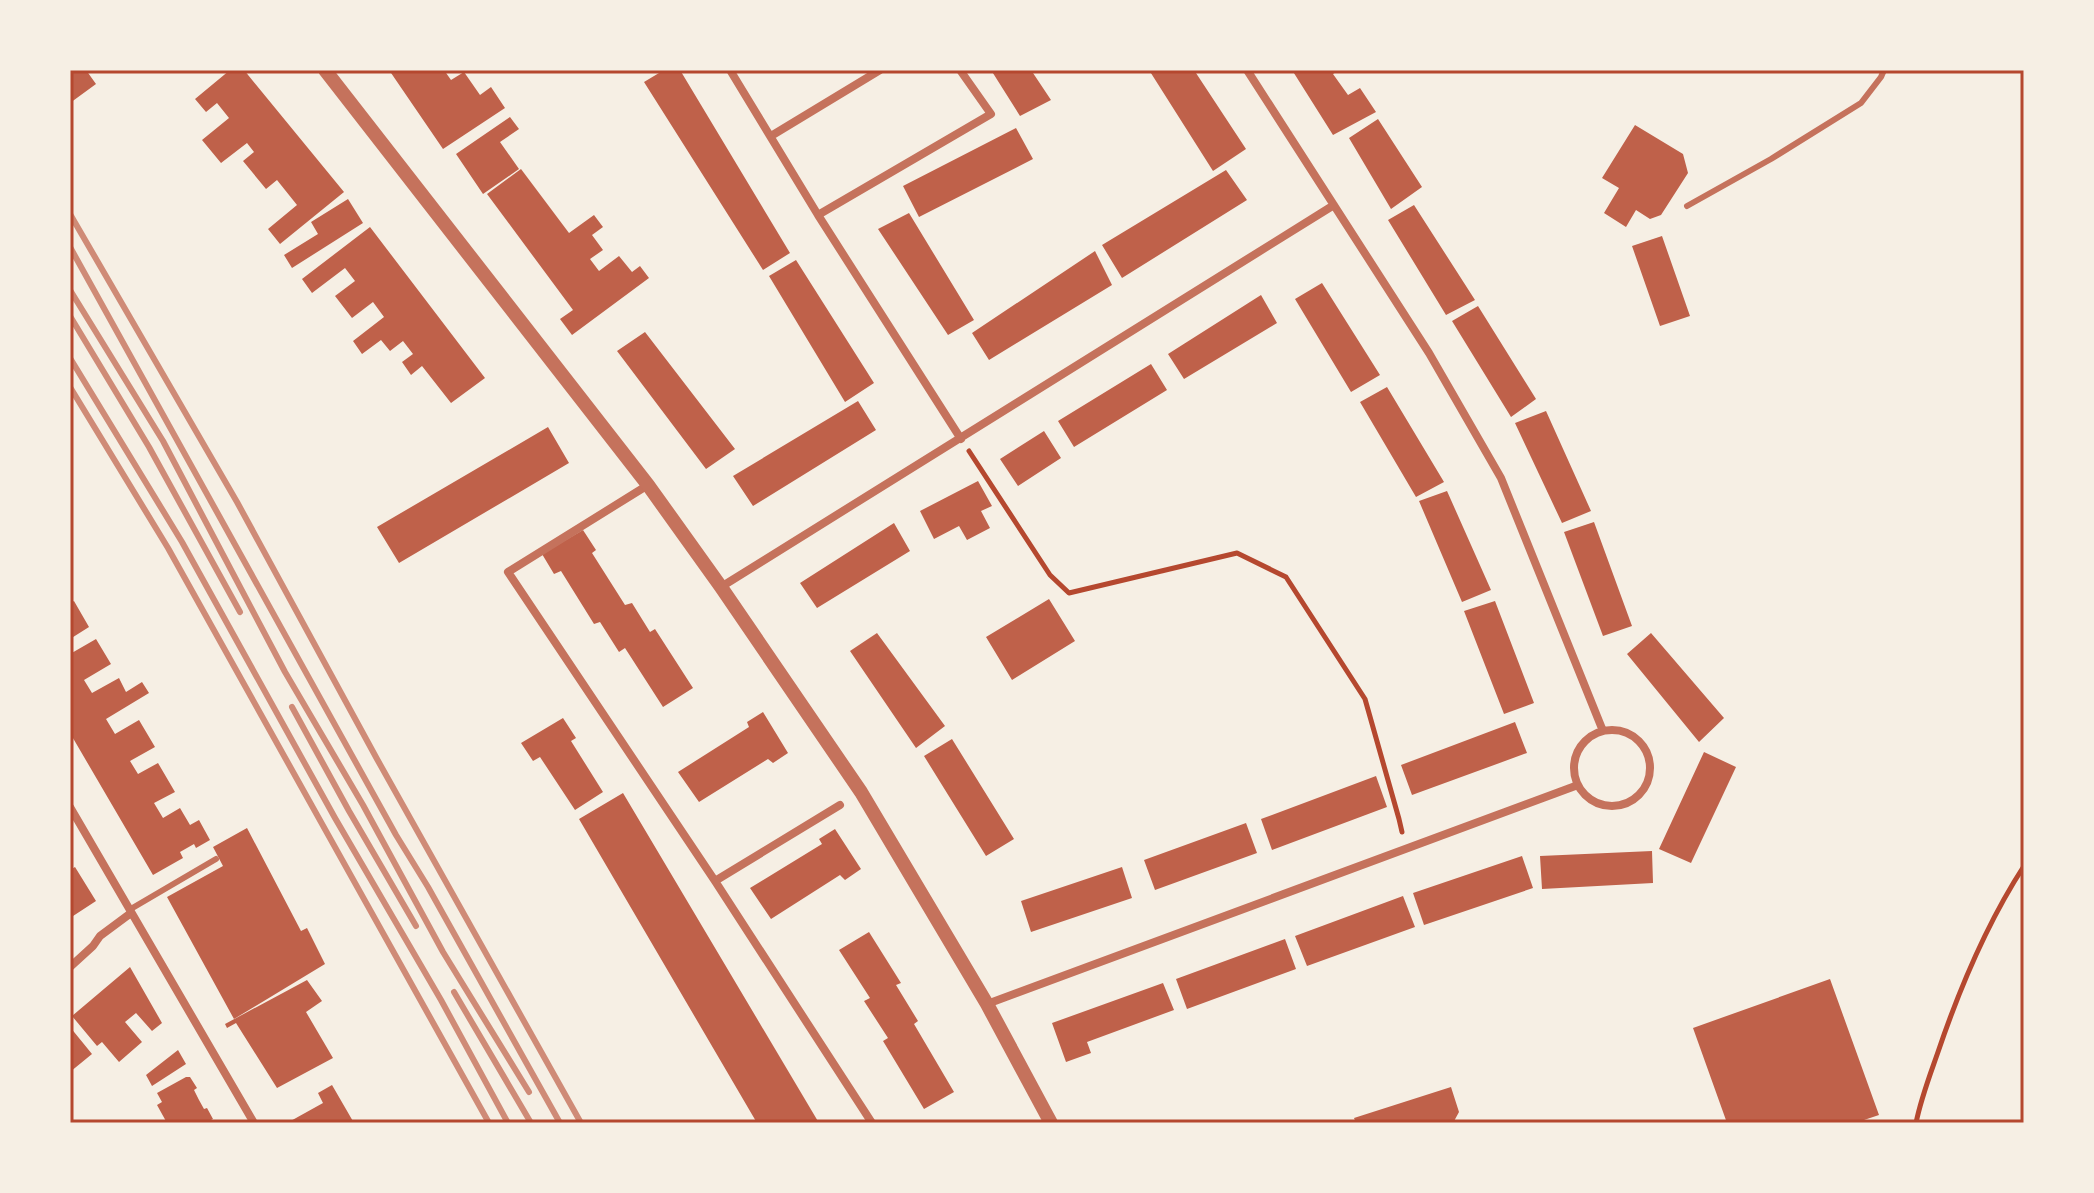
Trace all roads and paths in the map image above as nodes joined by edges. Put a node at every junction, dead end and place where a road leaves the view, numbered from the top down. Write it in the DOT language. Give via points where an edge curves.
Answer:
graph roads {
  1 [pos="325,70"];
  2 [pos="730,70"];
  3 [pos="880,70"];
  4 [pos="960,70"];
  5 [pos="1247,70"];
  6 [pos="1884,70"];
  7 [pos="771,136"];
  8 [pos="1334,205"];
  9 [pos="1687,206"];
  10 [pos="818,215"];
  11 [pos="961,439"];
  12 [pos="648,485"];
  13 [pos="721,587"];
  14 [pos="1603,731"];
  15 [pos="1578,785"];
  16 [pos="840,805"];
  17 [pos="70,807"];
  18 [pos="1404,849"];
  19 [pos="216,859"];
  20 [pos="2024,866"];
  21 [pos="715,881"];
  22 [pos="130,912"];
  23 [pos="70,967"];
  24 [pos="987,1004"];
  25 [pos="254,1123"];
  26 [pos="872,1123"];
  27 [pos="1051,1123"];
  28 [pos="1916,1123"];
  1 -- 12 [label="street"];
  2 -- 7 [label="street"];
  3 -- 7 [label="street"];
  4 -- 10 [label="street" via="991,114"];
  5 -- 8 [label="street"];
  6 -- 9 [label="lane" via="1861,103"];
  7 -- 10 [label="street"];
  8 -- 11 [label="street"];
  8 -- 14 [label="street" via="1501,478"];
  10 -- 11 [label="street"];
  11 -- 13 [label="street"];
  11 -- 18 [label="path" via="1050,575 1069,593 1237,553 1286,577 1365,699"];
  12 -- 13 [label="street"];
  12 -- 21 [label="street" via="508,572"];
  13 -- 24 [label="street" via="861,792"];
  14 -- 15 [label="street" via="1592,735 1577,753"];
  14 -- 15 [label="street" via="1629,734 1647,752 1649,778 1644,790 1635,800 1610,807 1586,797"];
  15 -- 18 [label="street"];
  16 -- 21 [label="street"];
  17 -- 22 [label="street"];
  18 -- 24 [label="street"];
  19 -- 22 [label="lane"];
  20 -- 28 [label="path" via="1975,954"];
  21 -- 26 [label="street"];
  22 -- 23 [label="street"];
  22 -- 25 [label="street"];
  24 -- 27 [label="street"];
}
